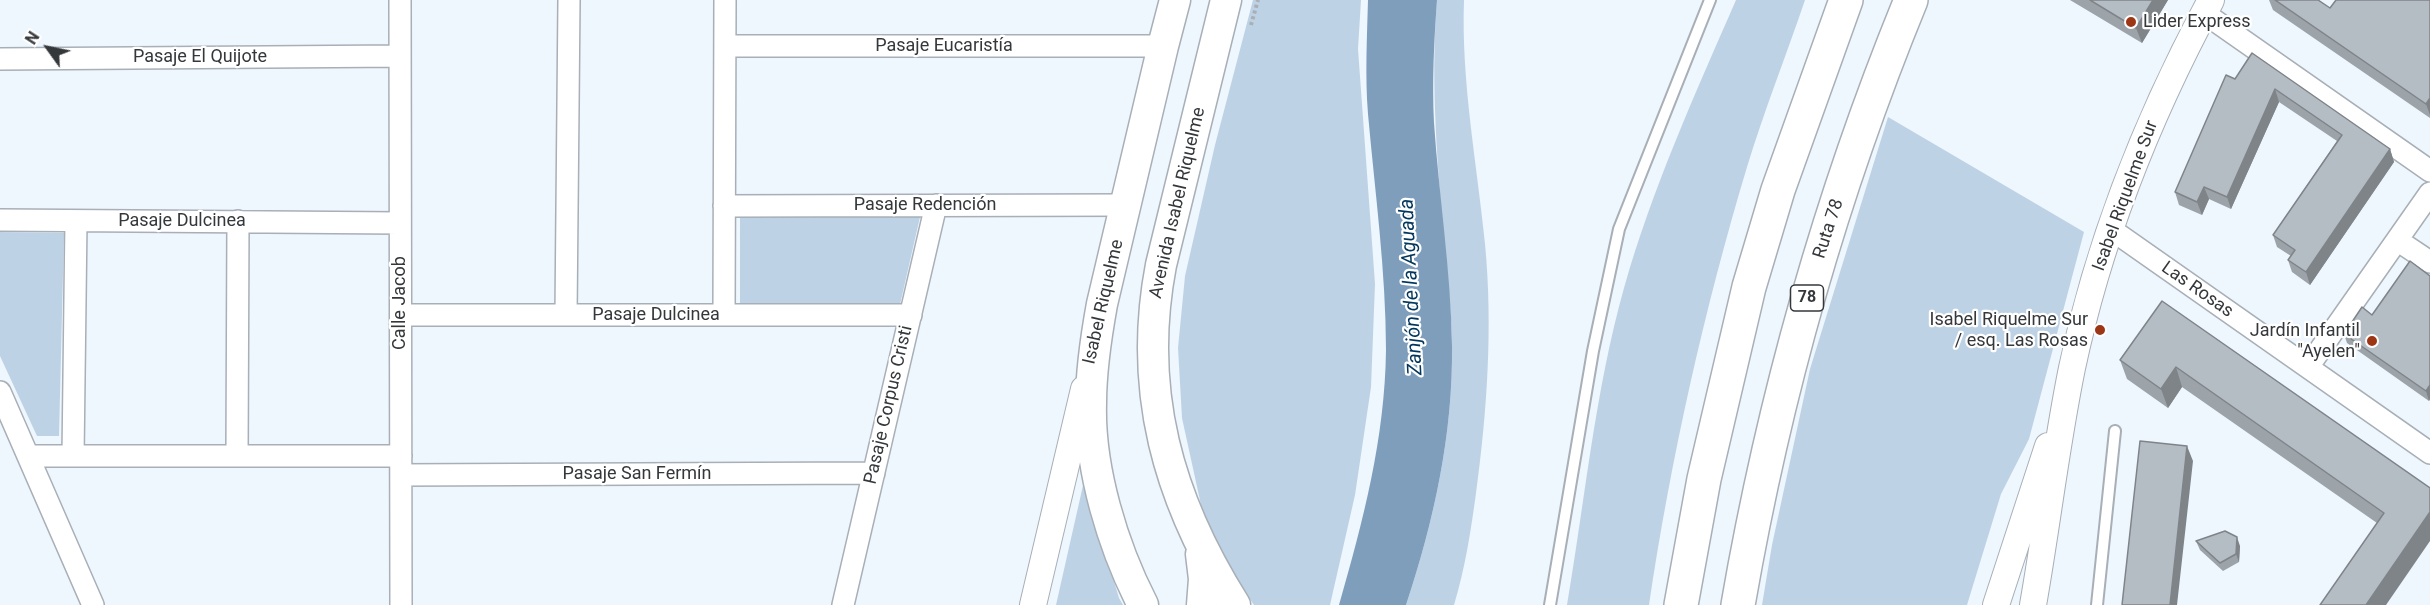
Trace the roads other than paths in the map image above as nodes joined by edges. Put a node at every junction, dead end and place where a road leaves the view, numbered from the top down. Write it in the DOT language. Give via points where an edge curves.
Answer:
graph roads {
  1 [pos="399,0"];
  2 [pos="569,0"];
  3 [pos="725,0"];
  4 [pos="1175,0"];
  5 [pos="1226,0"];
  6 [pos="1710,0"];
  7 [pos="1846,0"];
  8 [pos="1911,0"];
  9 [pos="2207,7"];
  10 [pos="725,46"];
  11 [pos="1163,46"];
  12 [pos="400,56"];
  13 [pos="0,59"];
  14 [pos="2430,171"];
  15 [pos="2430,193"];
  16 [pos="936,205"];
  17 [pos="1125,205"];
  18 [pos="724,206"];
  19 [pos="0,220"];
  20 [pos="76,221"];
  21 [pos="238,221"];
  22 [pos="400,223"];
  23 [pos="2112,230"];
  24 [pos="2397,240"];
  25 [pos="2430,262"];
  26 [pos="400,315"];
  27 [pos="566,315"];
  28 [pos="724,315"];
  29 [pos="911,315"];
  30 [pos="1095,345"];
  31 [pos="2308,367"];
  32 [pos="0,392"];
  33 [pos="2066,401"];
  34 [pos="2115,431"];
  35 [pos="2430,453"];
  36 [pos="28,456"];
  37 [pos="73,456"];
  38 [pos="237,456"];
  39 [pos="401,465"];
  40 [pos="873,473"];
  41 [pos="1200,543"];
  42 [pos="93,605"];
  43 [pos="401,605"];
  44 [pos="843,605"];
  45 [pos="1033,605"];
  46 [pos="1143,605"];
  47 [pos="1202,605"];
  48 [pos="1235,605"];
  49 [pos="1550,605"];
  50 [pos="1681,605"];
  51 [pos="1738,605"];
  52 [pos="1996,605"];
  53 [pos="2033,605"];
  54 [pos="2097,605"];
  1 -- 12 [label="street, Calle Jacob"];
  2 -- 27 [label="street"];
  3 -- 10 [label="street"];
  4 -- 11 [label="main road, Isabel Riquelme"];
  5 -- 41 [label="main road, Avenida Isabel Riquelme" via="1156,294 1152,354 1157,409 1173,480"];
  6 -- 49 [label="lane" via="1619,229 1593,351"];
  7 -- 50 [label="highway" via="1778,190 1749,287 1704,478"];
  8 -- 51 [label="highway, Ruta 78 / 78" via="1861,130 1806,303 1768,454"];
  9 -- 14 [label="street"];
  9 -- 23 [label="street, Isabel Riquelme Sur" via="2148,131"];
  10 -- 11 [label="street, Pasaje Eucaristía"];
  10 -- 18 [label="street"];
  11 -- 17 [label="main road, Isabel Riquelme"];
  12 -- 13 [label="street, Pasaje El Quijote"];
  12 -- 22 [label="street, Calle Jacob"];
  15 -- 24 [label="street"];
  16 -- 17 [label="street, Pasaje Redención"];
  16 -- 18 [label="street, Pasaje Redención"];
  16 -- 29 [label="street, Pasaje Corpus Cristi"];
  17 -- 30 [label="main road, Isabel Riquelme"];
  18 -- 28 [label="street"];
  19 -- 20 [label="street, Pasaje Dulcinea"];
  20 -- 21 [label="street, Pasaje Dulcinea"];
  20 -- 37 [label="street"];
  21 -- 22 [label="street, Pasaje Dulcinea"];
  21 -- 38 [label="street"];
  22 -- 26 [label="street, Calle Jacob"];
  23 -- 31 [label="street, Las Rosas"];
  23 -- 33 [label="street, Isabel Riquelme Sur" via="2081,331"];
  24 -- 25 [label="street"];
  24 -- 31 [label="street"];
  26 -- 27 [label="street, Pasaje Dulcinea"];
  26 -- 39 [label="street, Calle Jacob"];
  27 -- 28 [label="street, Pasaje Dulcinea"];
  28 -- 29 [label="street, Pasaje Dulcinea"];
  29 -- 40 [label="street, Pasaje Corpus Cristi"];
  30 -- 45 [label="street, Isabel Riquelme"];
  30 -- 46 [label="main road" via="1090,405 1096,463 1115,542"];
  31 -- 35 [label="street, Las Rosas"];
  32 -- 36 [label="street"];
  33 -- 52 [label="street, Isabel Riquelme Sur" via="2043,457"];
  33 -- 53 [label="street, Isabel Riquelme Sur"];
  34 -- 54 [label="lane"];
  36 -- 37 [label="street, Pasaje San Fermín"];
  36 -- 42 [label="street"];
  37 -- 38 [label="street, Pasaje San Fermín"];
  38 -- 39 [label="street, Pasaje San Fermín"];
  39 -- 40 [label="street, Pasaje San Fermín"];
  39 -- 43 [label="street, Calle Jacob"];
  40 -- 44 [label="street, Pasaje Corpus Cristi"];
  41 -- 47 [label="main road"];
  41 -- 48 [label="main road"];
}
